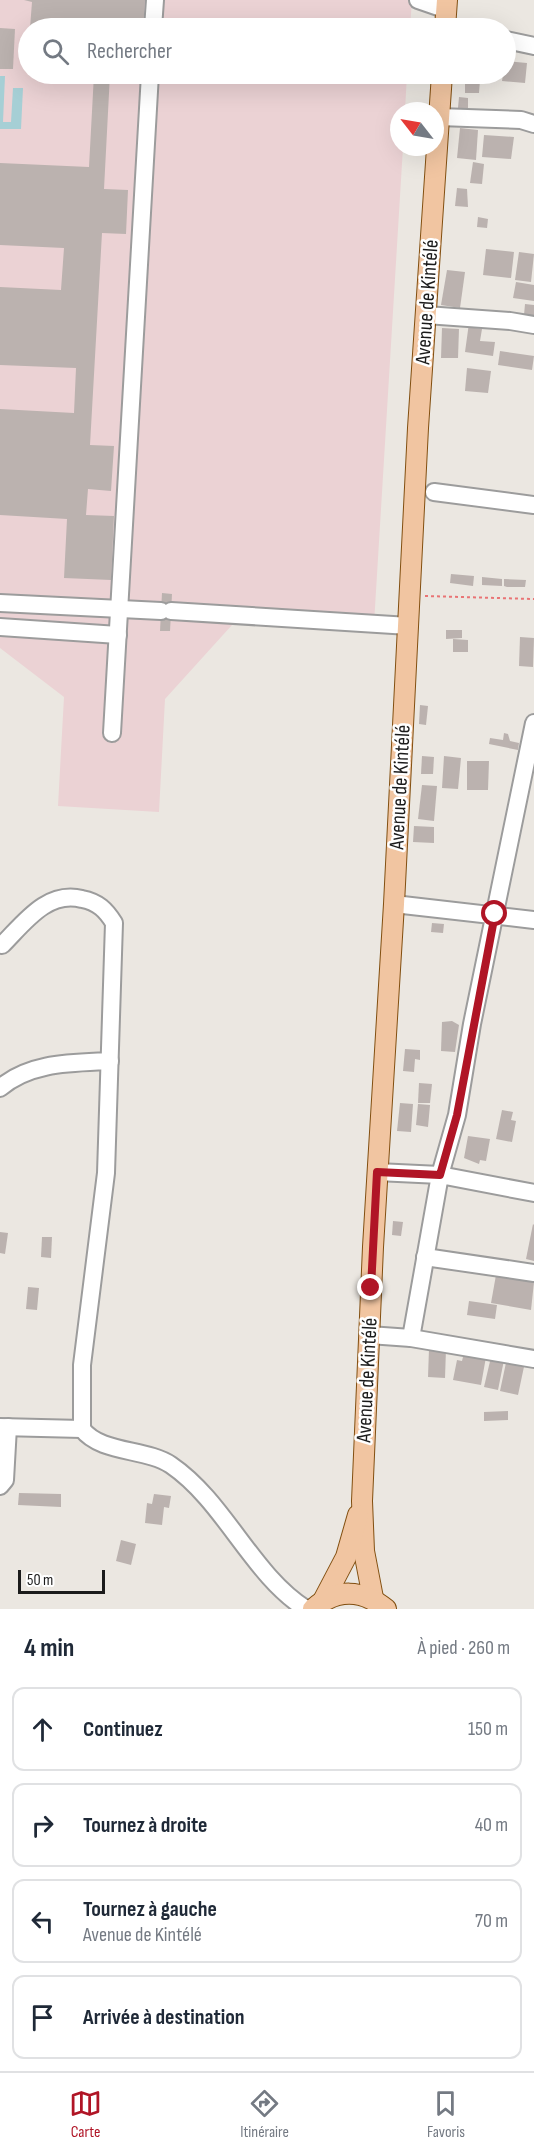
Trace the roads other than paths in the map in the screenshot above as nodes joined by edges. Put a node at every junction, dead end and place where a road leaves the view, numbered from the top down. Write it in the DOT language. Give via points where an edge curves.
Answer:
graph roads {
  1 [pos="154,0"];
  2 [pos="418,0"];
  3 [pos="153,18"];
  4 [pos="445,18"];
  5 [pos="516,42"];
  6 [pos="534,46"];
  7 [pos="149,84"];
  8 [pos="441,84"];
  9 [pos="440,102"];
  10 [pos="444,117"];
  11 [pos="534,124"];
  12 [pos="436,156"];
  13 [pos="426,315"];
  14 [pos="534,326"];
  15 [pos="434,492"];
  16 [pos="534,505"];
  17 [pos="0,603"];
  18 [pos="119,609"];
  19 [pos="409,626"];
  20 [pos="0,627"];
  21 [pos="118,635"];
  22 [pos="534,723"];
  23 [pos="112,733"];
  24 [pos="394,904"];
  25 [pos="495,914"];
  26 [pos="534,920"];
  27 [pos="2,945"];
  28 [pos="110,1061"];
  29 [pos="0,1088"];
  30 [pos="377,1172"];
  31 [pos="440,1175"];
  32 [pos="534,1193"];
  33 [pos="425,1257"];
  34 [pos="534,1273"];
  35 [pos="369,1335"];
  36 [pos="411,1338"];
  37 [pos="534,1359"];
  38 [pos="4,1427"];
  39 [pos="82,1428"];
  40 [pos="0,1486"];
  41 [pos="362,1501"];
  42 [pos="319,1604"];
  43 [pos="380,1604"];
  44 [pos="306,1609"];
  1 -- 3 [label="street"];
  2 -- 4 [label="street"];
  5 -- 6 [label="street"];
  7 -- 18 [label="street"];
  8 -- 9 [label="main road, Avenue de Kintélé"];
  10 -- 11 [label="street" via="521,120"];
  12 -- 13 [label="main road, Avenue de Kintélé"];
  13 -- 14 [label="street"];
  13 -- 19 [label="main road, Avenue de Kintélé"];
  15 -- 16 [label="street"];
  17 -- 18 [label="street"];
  18 -- 19 [label="street"];
  18 -- 21 [label="street"];
  19 -- 24 [label="main road, Avenue de Kintélé"];
  20 -- 21 [label="street"];
  21 -- 23 [label="street"];
  22 -- 25 [label="street"];
  24 -- 25 [label="street"];
  24 -- 30 [label="main road, Avenue de Kintélé"];
  25 -- 26 [label="street"];
  25 -- 31 [label="street" via="457,1115"];
  27 -- 28 [label="street" via="36,911 62,897 92,901 107,911 114,923"];
  28 -- 29 [label="street" via="58,1064 33,1070"];
  28 -- 39 [label="street" via="106,1173 82,1365"];
  30 -- 31 [label="street"];
  30 -- 35 [label="main road, Avenue de Kintélé"];
  31 -- 32 [label="street"];
  31 -- 33 [label="street"];
  33 -- 34 [label="street"];
  33 -- 36 [label="street"];
  35 -- 36 [label="street"];
  35 -- 41 [label="main road, Avenue de Kintélé"];
  36 -- 37 [label="street"];
  38 -- 39 [label="street"];
  38 -- 40 [label="street" via="5,1480"];
  39 -- 44 [label="street" via="96,1440 172,1466 216,1508 286,1596"];
  41 -- 42 [label="main road, Avenue de Kintélé" via="346,1557"];
  41 -- 43 [label="main road, Avenue de Kintélé" via="364,1551"];
  42 -- 43 [label="main road, Avenue de Kintélé" via="348,1593"];
}
